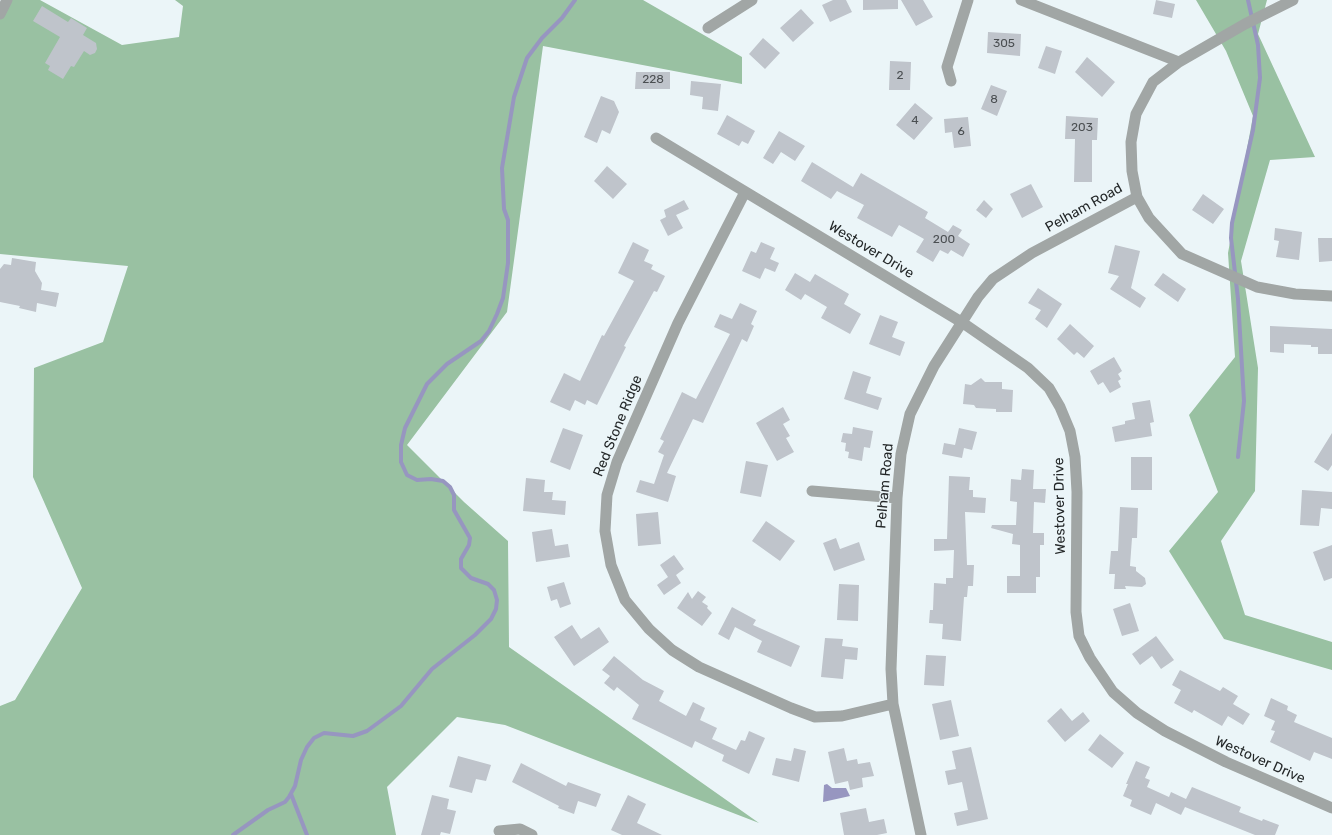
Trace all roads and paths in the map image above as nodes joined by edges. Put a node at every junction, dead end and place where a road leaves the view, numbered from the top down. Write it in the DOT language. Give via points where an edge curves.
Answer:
graph roads {
  1 [pos="8,0"];
  2 [pos="752,0"];
  3 [pos="968,0"];
  4 [pos="1021,0"];
  5 [pos="1293,0"];
  6 [pos="0,14"];
  7 [pos="708,28"];
  8 [pos="1179,62"];
  9 [pos="951,81"];
  10 [pos="656,138"];
  11 [pos="745,192"];
  12 [pos="1137,196"];
  13 [pos="1332,296"];
  14 [pos="963,323"];
  15 [pos="812,491"];
  16 [pos="897,498"];
  17 [pos="893,704"];
  18 [pos="1332,808"];
  19 [pos="499,831"];
  20 [pos="532,835"];
  21 [pos="921,835"];
  1 -- 6 [label="street"];
  2 -- 7 [label="street"];
  3 -- 9 [label="street" via="947,67"];
  4 -- 8 [label="street"];
  5 -- 8 [label="street"];
  8 -- 12 [label="street" via="1153,82 1136,114 1131,142 1132,171"];
  10 -- 11 [label="street, Westover Drive"];
  11 -- 14 [label="street, Westover Drive"];
  11 -- 17 [label="street, Red Stone Ridge" via="678,323 617,462 607,495 605,531 611,565 625,600 649,630 672,650 699,667 815,717 842,716"];
  12 -- 13 [label="street" via="1149,218 1182,254 1257,287 1295,294"];
  12 -- 14 [label="street, Pelham Road" via="1032,253 993,279 978,297"];
  14 -- 16 [label="street, Pelham Road" via="934,366 910,414 901,454"];
  14 -- 18 [label="street, Westover Drive" via="1028,368 1048,388 1070,431 1075,457 1077,492 1076,612 1079,636 1090,658 1113,692 1137,714 1165,731 1226,762"];
  15 -- 16 [label="street"];
  16 -- 17 [label="street, Pelham Road" via="891,669"];
  17 -- 21 [label="street, Pelham Road"];
  19 -- 20 [label="street" via="520,829"];
}
